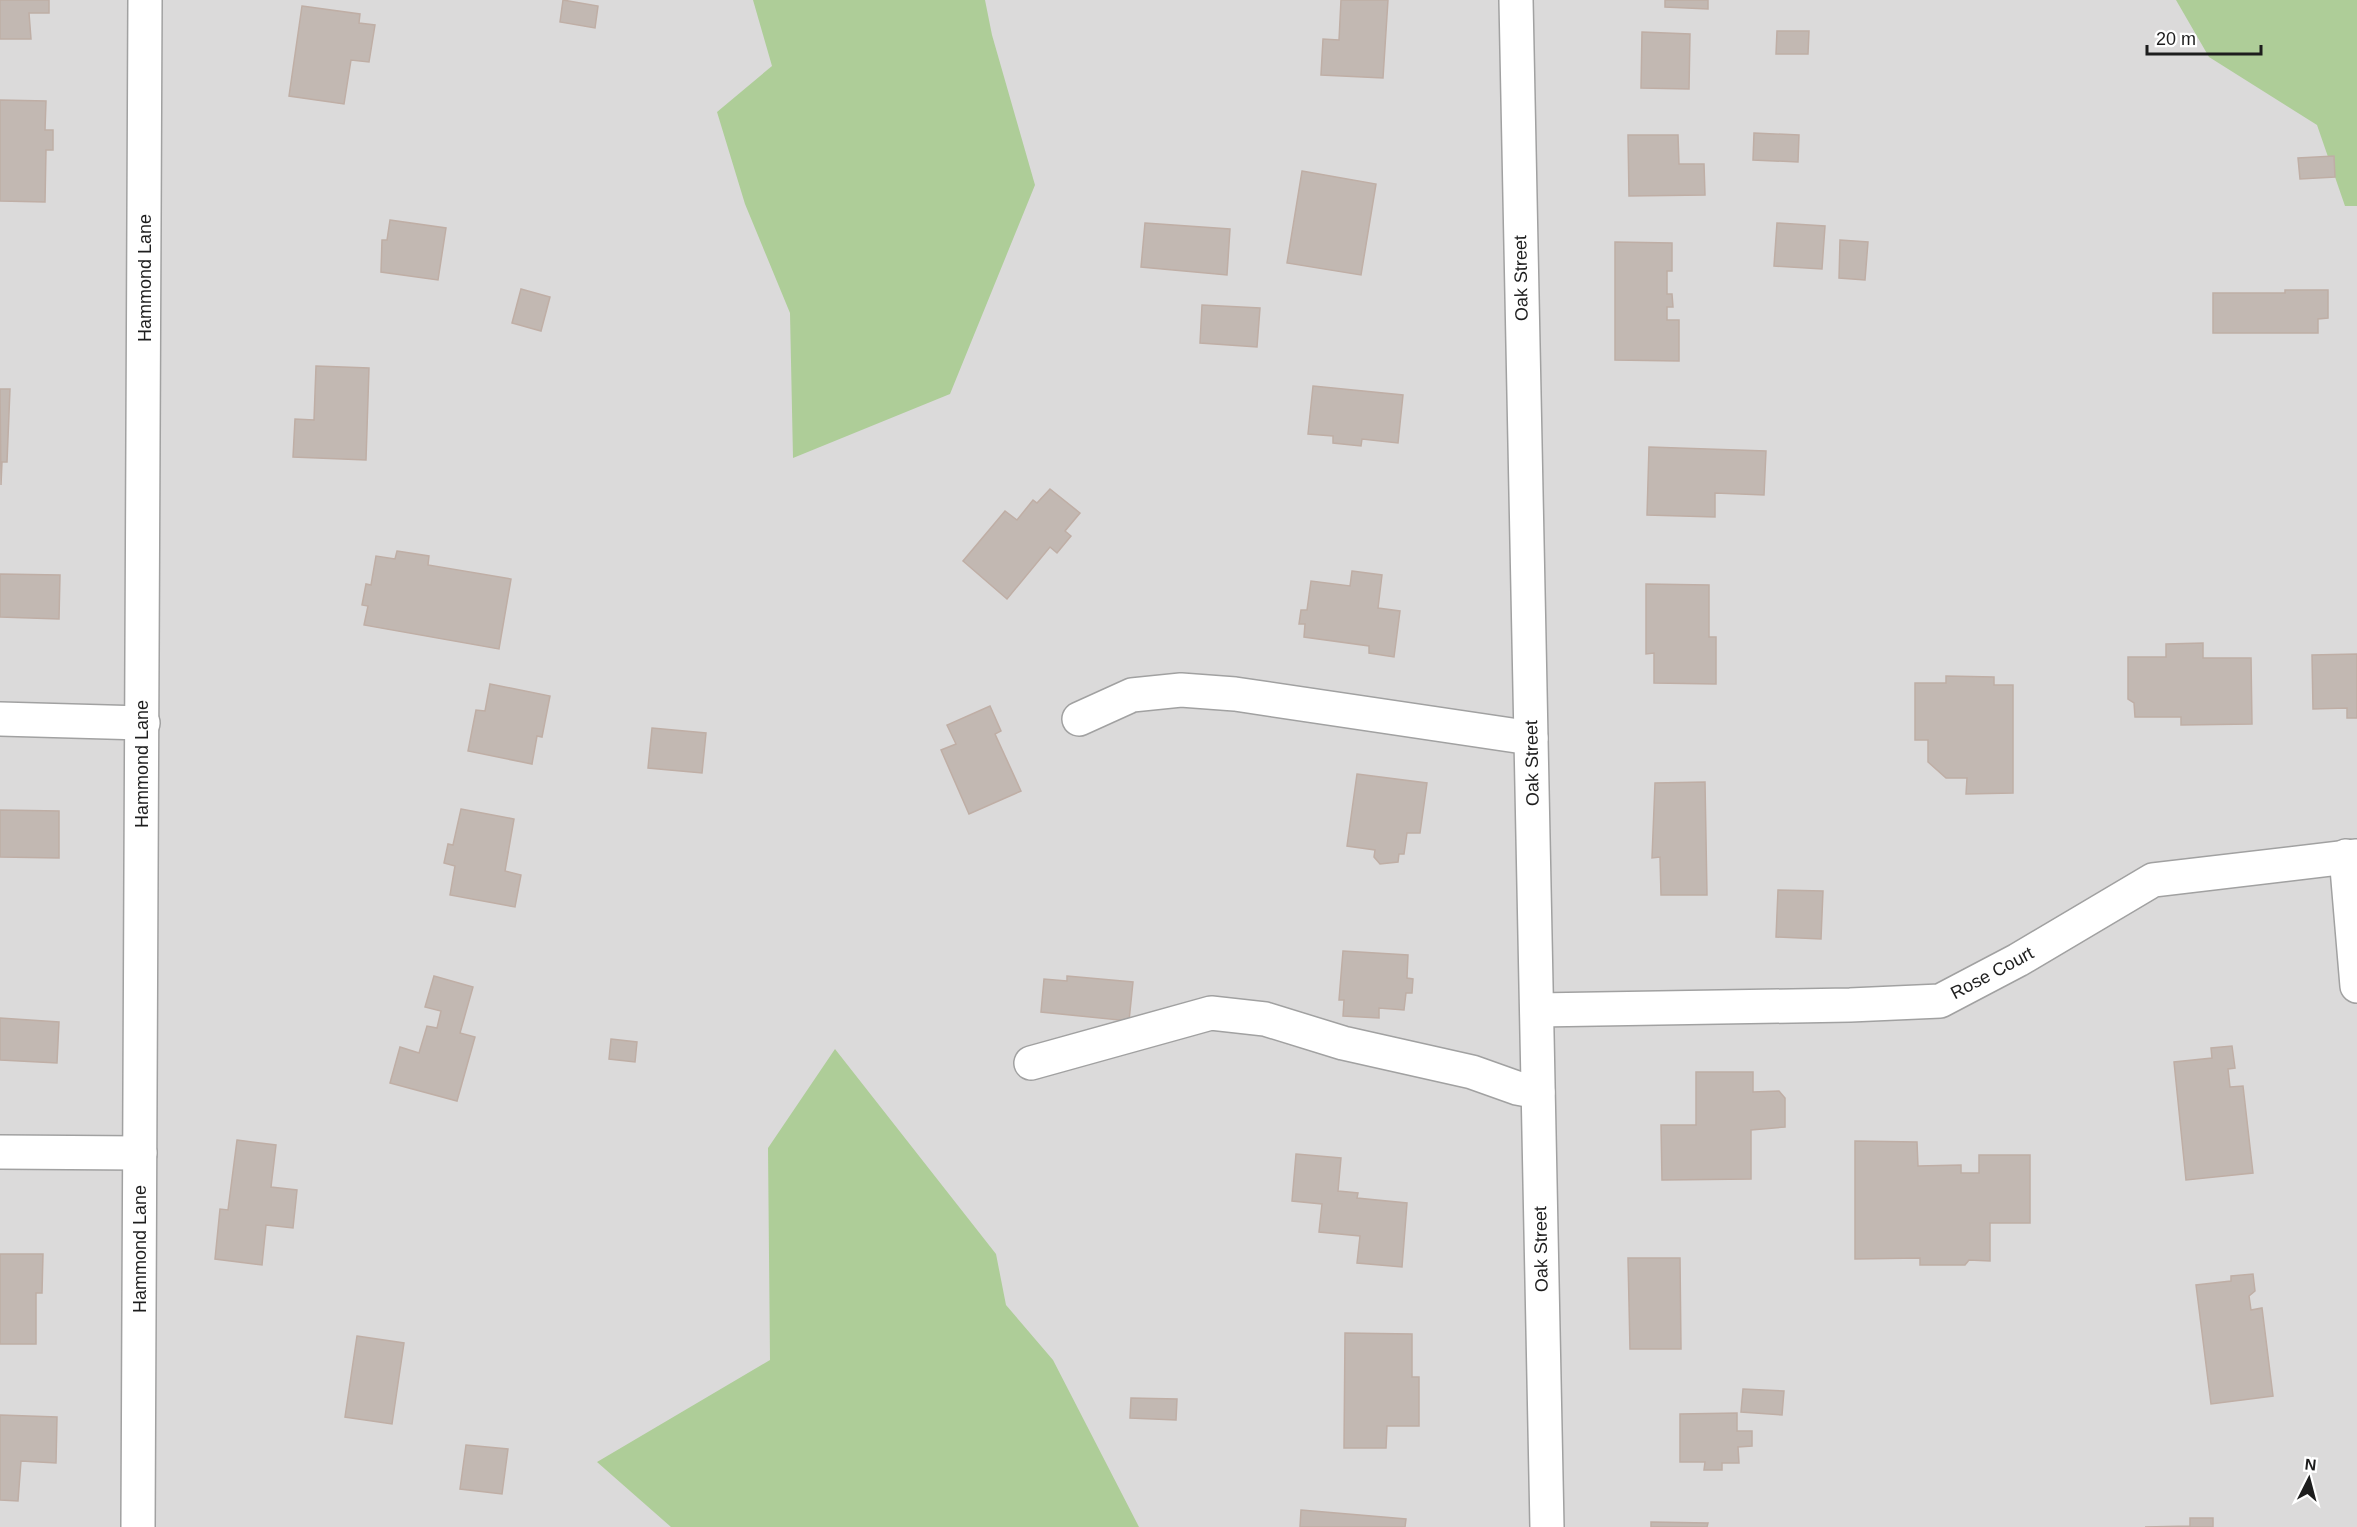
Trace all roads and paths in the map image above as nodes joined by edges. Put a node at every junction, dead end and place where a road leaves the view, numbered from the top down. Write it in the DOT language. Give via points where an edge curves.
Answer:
graph roads {
  1 [pos="145,0"];
  2 [pos="1516,0"];
  3 [pos="0,718"];
  4 [pos="1079,719"];
  5 [pos="143,723"];
  6 [pos="1531,738"];
  7 [pos="2351,856"];
  8 [pos="2357,986"];
  9 [pos="1536,1010"];
  10 [pos="1030,1063"];
  11 [pos="1538,1092"];
  12 [pos="0,1152"];
  13 [pos="140,1153"];
  14 [pos="138,1527"];
  15 [pos="1547,1527"];
  1 -- 5 [label="street, Hammond Lane"];
  2 -- 6 [label="street, Oak Street"];
  3 -- 5 [label="street"];
  4 -- 6 [label="street" via="1132,695 1181,690 1235,694"];
  5 -- 13 [label="street, Hammond Lane"];
  6 -- 9 [label="street, Oak Street"];
  7 -- 8 [label="street"];
  7 -- 9 [label="street, Rose Court" via="2153,880 1940,1001"];
  9 -- 11 [label="street, Oak Street"];
  10 -- 11 [label="street" via="1211,1013 1265,1019 1343,1043 1472,1072"];
  11 -- 15 [label="street, Oak Street"];
  12 -- 13 [label="street"];
  13 -- 14 [label="street, Hammond Lane"];
}
